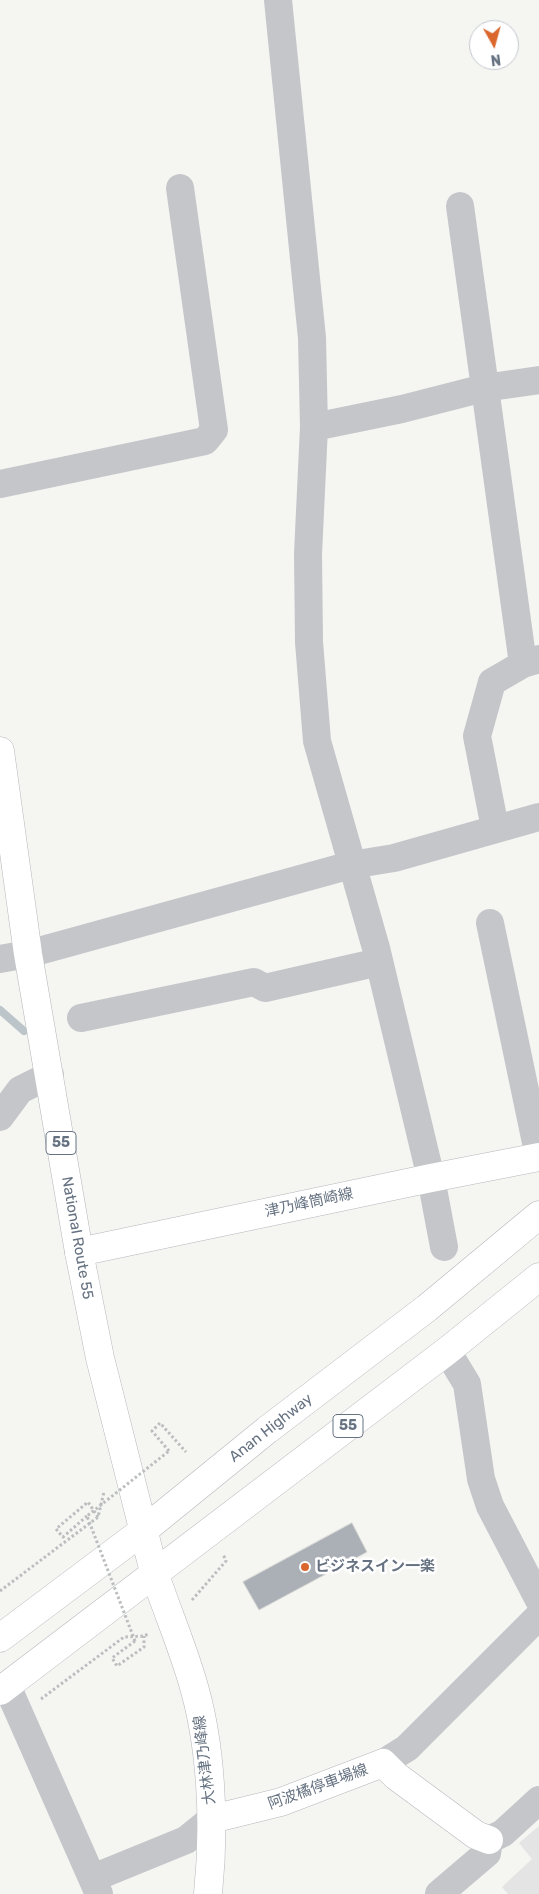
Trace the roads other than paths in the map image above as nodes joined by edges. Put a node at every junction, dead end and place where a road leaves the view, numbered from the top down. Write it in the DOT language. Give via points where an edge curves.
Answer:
graph roads {
  1 [pos="278,0"];
  2 [pos="180,188"];
  3 [pos="460,206"];
  4 [pos="539,380"];
  5 [pos="484,388"];
  6 [pos="314,427"];
  7 [pos="0,484"];
  8 [pos="531,662"];
  9 [pos="0,751"];
  10 [pos="539,817"];
  11 [pos="495,828"];
  12 [pos="351,865"];
  13 [pos="490,922"];
  14 [pos="28,954"];
  15 [pos="0,959"];
  16 [pos="379,962"];
  17 [pos="81,1018"];
  18 [pos="50,1075"];
  19 [pos="0,1117"];
  20 [pos="539,1157"];
  21 [pos="431,1178"];
  22 [pos="539,1215"];
  23 [pos="444,1247"];
  24 [pos="79,1252"];
  25 [pos="539,1277"];
  26 [pos="447,1351"];
  27 [pos="144,1530"];
  28 [pos="154,1572"];
  29 [pos="539,1600"];
  30 [pos="539,1616"];
  31 [pos="0,1638"];
  32 [pos="3,1688"];
  33 [pos="383,1763"];
  34 [pos="539,1800"];
  35 [pos="212,1819"];
  36 [pos="489,1840"];
  37 [pos="96,1886"];
  38 [pos="208,1894"];
  39 [pos="439,1894"];
  1 -- 6 [label="street" via="312,338"];
  2 -- 7 [label="street" via="214,430 205,441"];
  3 -- 5 [label="street"];
  4 -- 5 [label="street"];
  5 -- 6 [label="street"];
  5 -- 8 [label="street"];
  6 -- 12 [label="street" via="308,554 309,632 317,741"];
  8 -- 11 [label="street" via="492,682 477,736"];
  9 -- 14 [label="main road, National Route 55 / 55"];
  10 -- 11 [label="street"];
  11 -- 12 [label="street" via="394,858"];
  12 -- 14 [label="street"];
  12 -- 16 [label="street"];
  13 -- 20 [label="street"];
  14 -- 15 [label="street"];
  14 -- 18 [label="main road, National Route 55 / 55"];
  16 -- 17 [label="street" via="265,988 254,982"];
  16 -- 21 [label="street"];
  18 -- 19 [label="street" via="20,1090"];
  18 -- 24 [label="main road, National Route 55 / 55"];
  20 -- 21 [label="main road, 津乃峰筒崎線"];
  21 -- 23 [label="street"];
  21 -- 24 [label="main road, 津乃峰筒崎線"];
  22 -- 27 [label="main road, Anan Highway" via="427,1308 267,1430"];
  24 -- 27 [label="main road, National Route 55 / 55" via="100,1358"];
  25 -- 26 [label="main road, 55"];
  26 -- 28 [label="main road, 55"];
  26 -- 29 [label="street" via="467,1384 481,1479 490,1506"];
  27 -- 28 [label="main road, National Route 55 / 55"];
  27 -- 31 [label="main road, Anan Highway"];
  28 -- 32 [label="main road, 55"];
  28 -- 35 [label="main road, 大林津乃峰線" via="192,1681 204,1730"];
  30 -- 33 [label="street" via="406,1748"];
  32 -- 37 [label="street" via="20,1715"];
  33 -- 35 [label="main road, 阿波橘停車場線" via="281,1802"];
  33 -- 36 [label="main road, 阿波橘停車場線" via="476,1835"];
  34 -- 36 [label="street" via="503,1834"];
  35 -- 37 [label="street" via="186,1840"];
  35 -- 38 [label="main road, 大林津乃峰線"];
  36 -- 39 [label="street" via="487,1853"];
}
